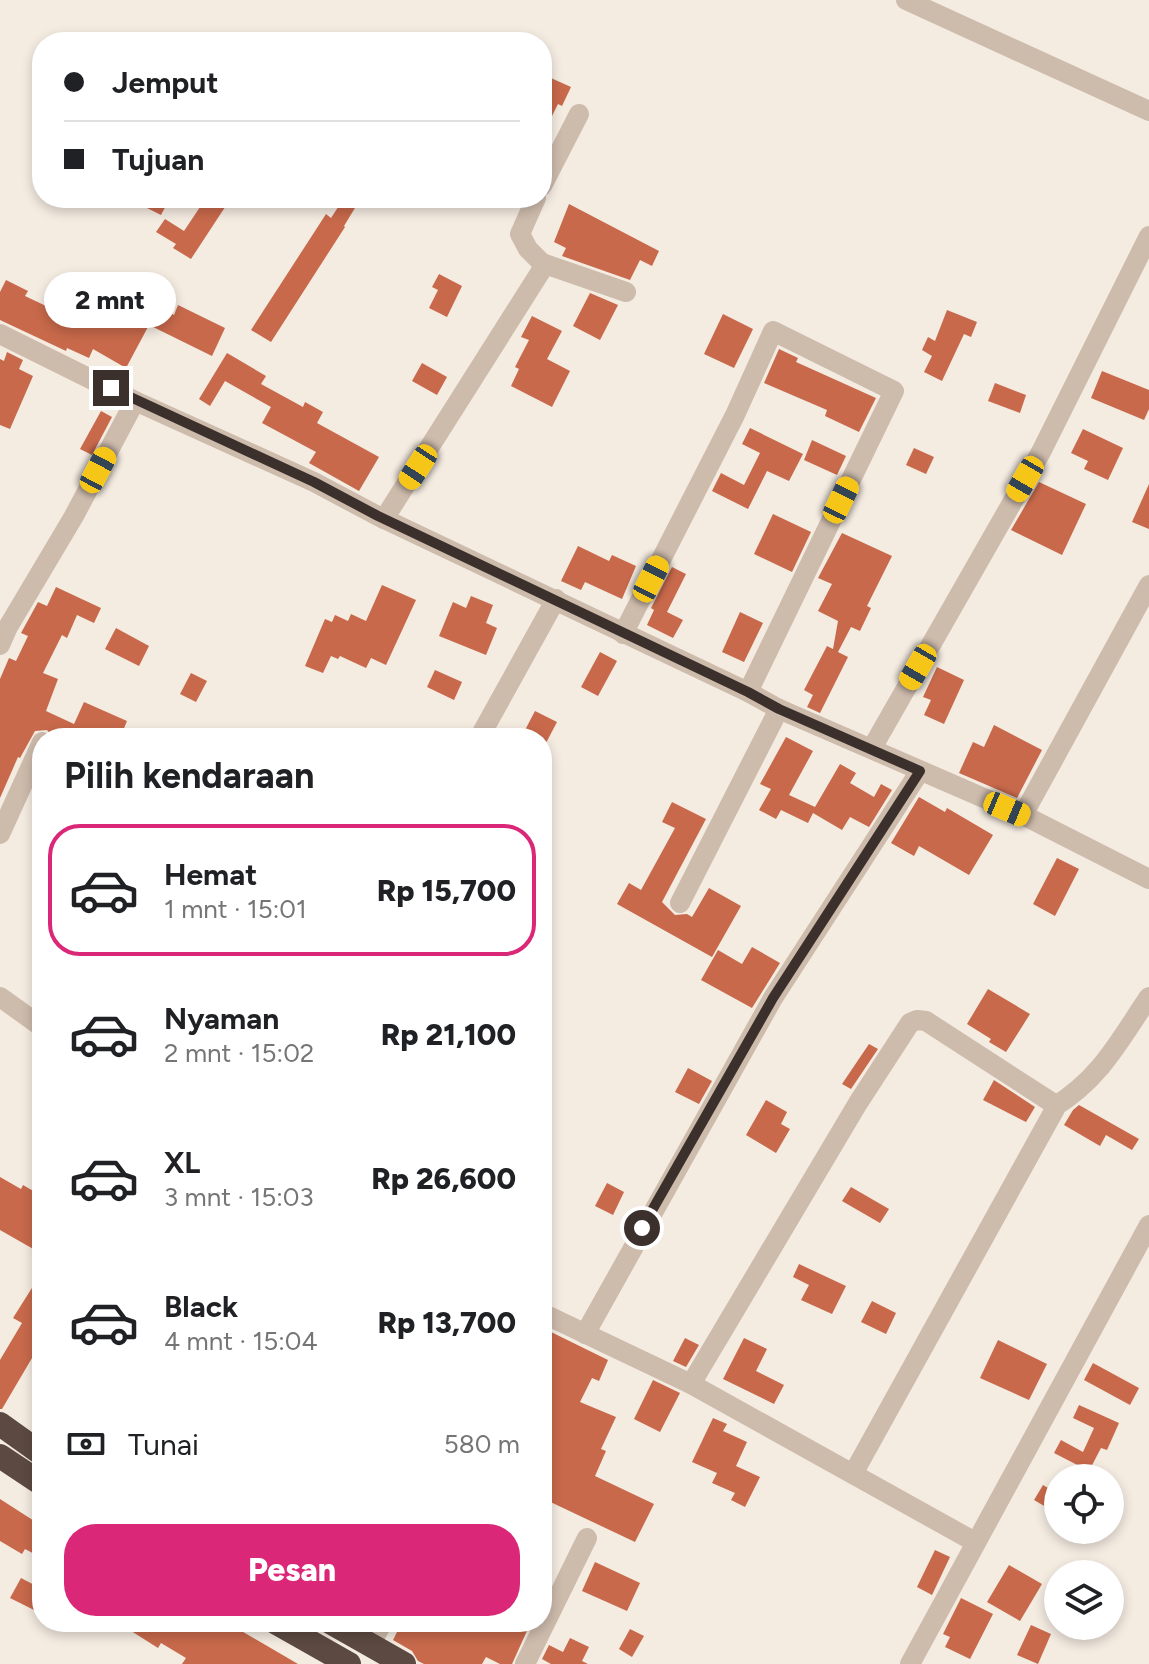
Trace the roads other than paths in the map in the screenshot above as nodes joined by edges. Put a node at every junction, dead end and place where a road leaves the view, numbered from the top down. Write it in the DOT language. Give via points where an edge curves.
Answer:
graph roads {
  1 [pos="906,0"];
  2 [pos="1149,111"];
  3 [pos="579,114"];
  4 [pos="552,167"];
  5 [pos="532,208"];
  6 [pos="1149,236"];
  7 [pos="542,263"];
  8 [pos="626,292"];
  9 [pos="0,334"];
  10 [pos="135,401"];
  11 [pos="384,519"];
  12 [pos="1149,585"];
  13 [pos="556,599"];
  14 [pos="3,632"];
  15 [pos="623,634"];
  16 [pos="748,692"];
  17 [pos="779,709"];
  18 [pos="485,728"];
  19 [pos="872,748"];
  20 [pos="32,764"];
  21 [pos="920,771"];
  22 [pos="1023,815"];
  23 [pos="0,834"];
  24 [pos="1149,879"];
  25 [pos="680,903"];
  26 [pos="0,997"];
  27 [pos="1149,997"];
  28 [pos="32,1020"];
  29 [pos="1054,1107"];
  30 [pos="1149,1225"];
  31 [pos="552,1319"];
  32 [pos="585,1334"];
  33 [pos="691,1384"];
  34 [pos="0,1424"];
  35 [pos="32,1447"];
  36 [pos="0,1456"];
  37 [pos="853,1474"];
  38 [pos="32,1477"];
  39 [pos="587,1538"];
  40 [pos="975,1542"];
  41 [pos="552,1609"];
  42 [pos="293,1632"];
  43 [pos="347,1632"];
  44 [pos="377,1632"];
  45 [pos="541,1632"];
  46 [pos="370,1645"];
  47 [pos="920,1661"];
  48 [pos="349,1664"];
  49 [pos="404,1664"];
  50 [pos="525,1664"];
  1 -- 2 [label="street"];
  3 -- 4 [label="street"];
  5 -- 7 [label="street" via="520,234"];
  6 -- 19 [label="street" via="1041,452"];
  7 -- 8 [label="street"];
  7 -- 11 [label="street" via="535,282"];
  9 -- 10 [label="street"];
  10 -- 11 [label="street"];
  10 -- 14 [label="street" via="74,516"];
  11 -- 13 [label="street"];
  12 -- 22 [label="street"];
  13 -- 15 [label="street"];
  13 -- 18 [label="street"];
  15 -- 16 [label="street"];
  15 -- 16 [label="street" via="773,331 894,391"];
  16 -- 17 [label="street"];
  17 -- 19 [label="street"];
  17 -- 25 [label="street"];
  19 -- 21 [label="street"];
  20 -- 23 [label="street"];
  21 -- 22 [label="street"];
  21 -- 32 [label="street" via="773,998"];
  22 -- 24 [label="street"];
  26 -- 28 [label="street"];
  27 -- 29 [label="street" via="1100,1070"];
  29 -- 33 [label="street" via="926,1021 910,1023"];
  29 -- 37 [label="street"];
  30 -- 40 [label="street"];
  31 -- 32 [label="street"];
  32 -- 33 [label="street"];
  33 -- 37 [label="street"];
  34 -- 35 [label="highway"];
  36 -- 38 [label="highway"];
  37 -- 40 [label="street"];
  39 -- 41 [label="street"];
  40 -- 47 [label="street"];
  42 -- 48 [label="highway"];
  43 -- 46 [label="highway"];
  44 -- 46 [label="street"];
  45 -- 50 [label="street"];
  46 -- 49 [label="highway"];
}
